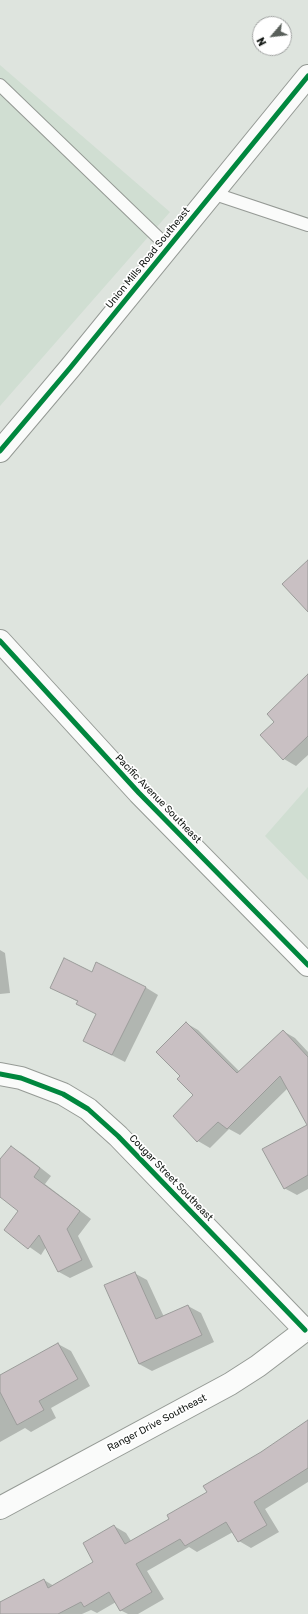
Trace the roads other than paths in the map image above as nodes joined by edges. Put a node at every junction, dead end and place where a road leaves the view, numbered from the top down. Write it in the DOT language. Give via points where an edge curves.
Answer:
graph roads {
  1 [pos="308,76"];
  2 [pos="0,85"];
  3 [pos="212,193"];
  4 [pos="308,225"];
  5 [pos="168,247"];
  6 [pos="0,451"];
  7 [pos="0,641"];
  8 [pos="308,966"];
  9 [pos="0,1074"];
  10 [pos="307,1329"];
  11 [pos="0,1508"];
  1 -- 3 [label="street, Union Mills Road Southeast"];
  2 -- 5 [label="lane"];
  3 -- 4 [label="lane"];
  3 -- 5 [label="street, Union Mills Road Southeast"];
  5 -- 6 [label="street, Union Mills Road Southeast"];
  7 -- 8 [label="street, Pacific Avenue Southeast" via="139,793"];
  9 -- 10 [label="street, Cougar Street Southeast" via="21,1078 64,1094 88,1109 118,1136"];
  10 -- 11 [label="street, Ranger Drive Southeast" via="230,1384"];
}
